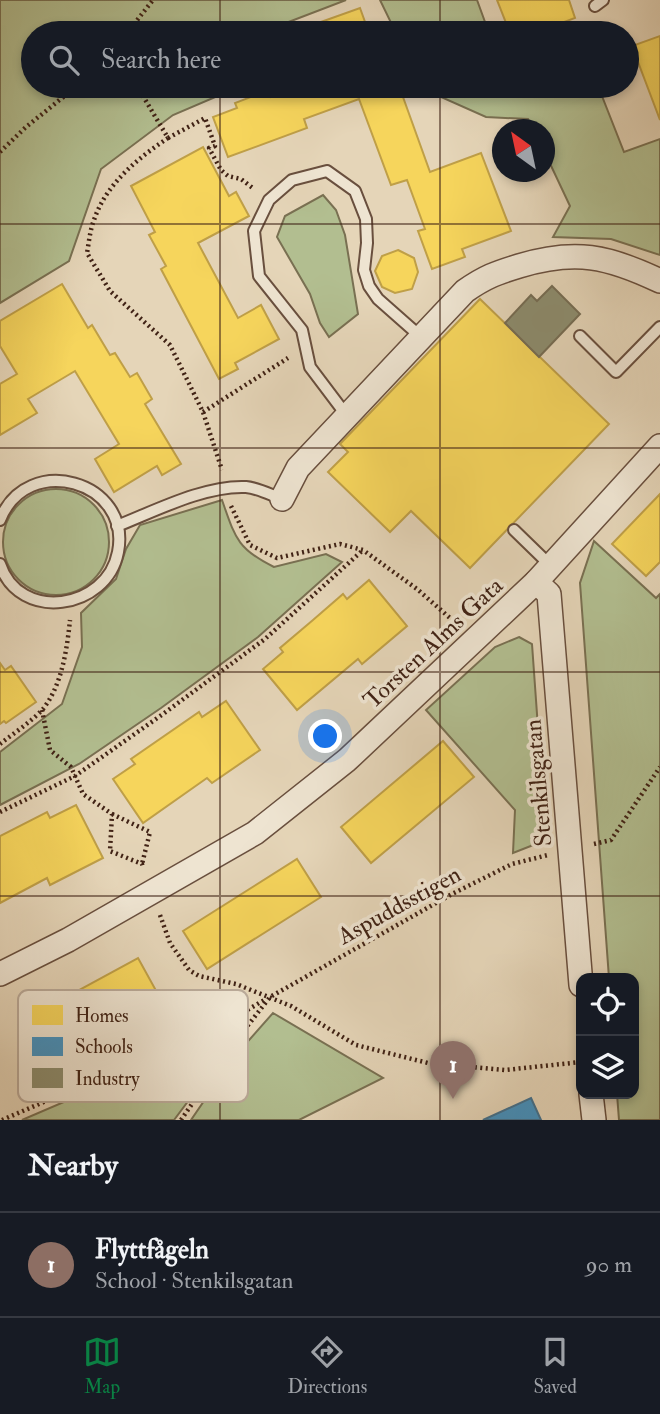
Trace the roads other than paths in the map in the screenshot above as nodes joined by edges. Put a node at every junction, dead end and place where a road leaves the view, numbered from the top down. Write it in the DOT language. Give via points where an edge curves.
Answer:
graph roads {
  1 [pos="660,281"];
  2 [pos="660,327"];
  3 [pos="580,336"];
  4 [pos="421,337"];
  5 [pos="347,416"];
  6 [pos="660,446"];
  7 [pos="282,499"];
  8 [pos="0,520"];
  9 [pos="117,526"];
  10 [pos="514,530"];
  11 [pos="0,564"];
  12 [pos="544,574"];
  13 [pos="580,973"];
  14 [pos="0,974"];
  15 [pos="592,1099"];
  16 [pos="594,1120"];
  1 -- 4 [label="street" via="607,259 577,255 546,258 486,276"];
  2 -- 3 [label="lane" via="616,372"];
  4 -- 5 [label="street"];
  4 -- 5 [label="lane" via="369,286 364,270 366,219 355,191 327,171 292,180 269,200 254,231 259,276 302,330 310,367"];
  5 -- 7 [label="street" via="298,468"];
  6 -- 12 [label="street, Torsten Alms Gata"];
  7 -- 9 [label="lane" via="249,487 224,488"];
  8 -- 9 [label="lane" via="18,494 56,480 76,482 95,492"];
  9 -- 11 [label="lane" via="118,550 110,573 94,591 72,602 31,598 14,586"];
  10 -- 12 [label="lane"];
  12 -- 13 [label="street, Stenkilsgatan"];
  12 -- 14 [label="street, Torsten Alms Gata" via="348,760 255,833"];
  15 -- 16 [label="street"];
}
